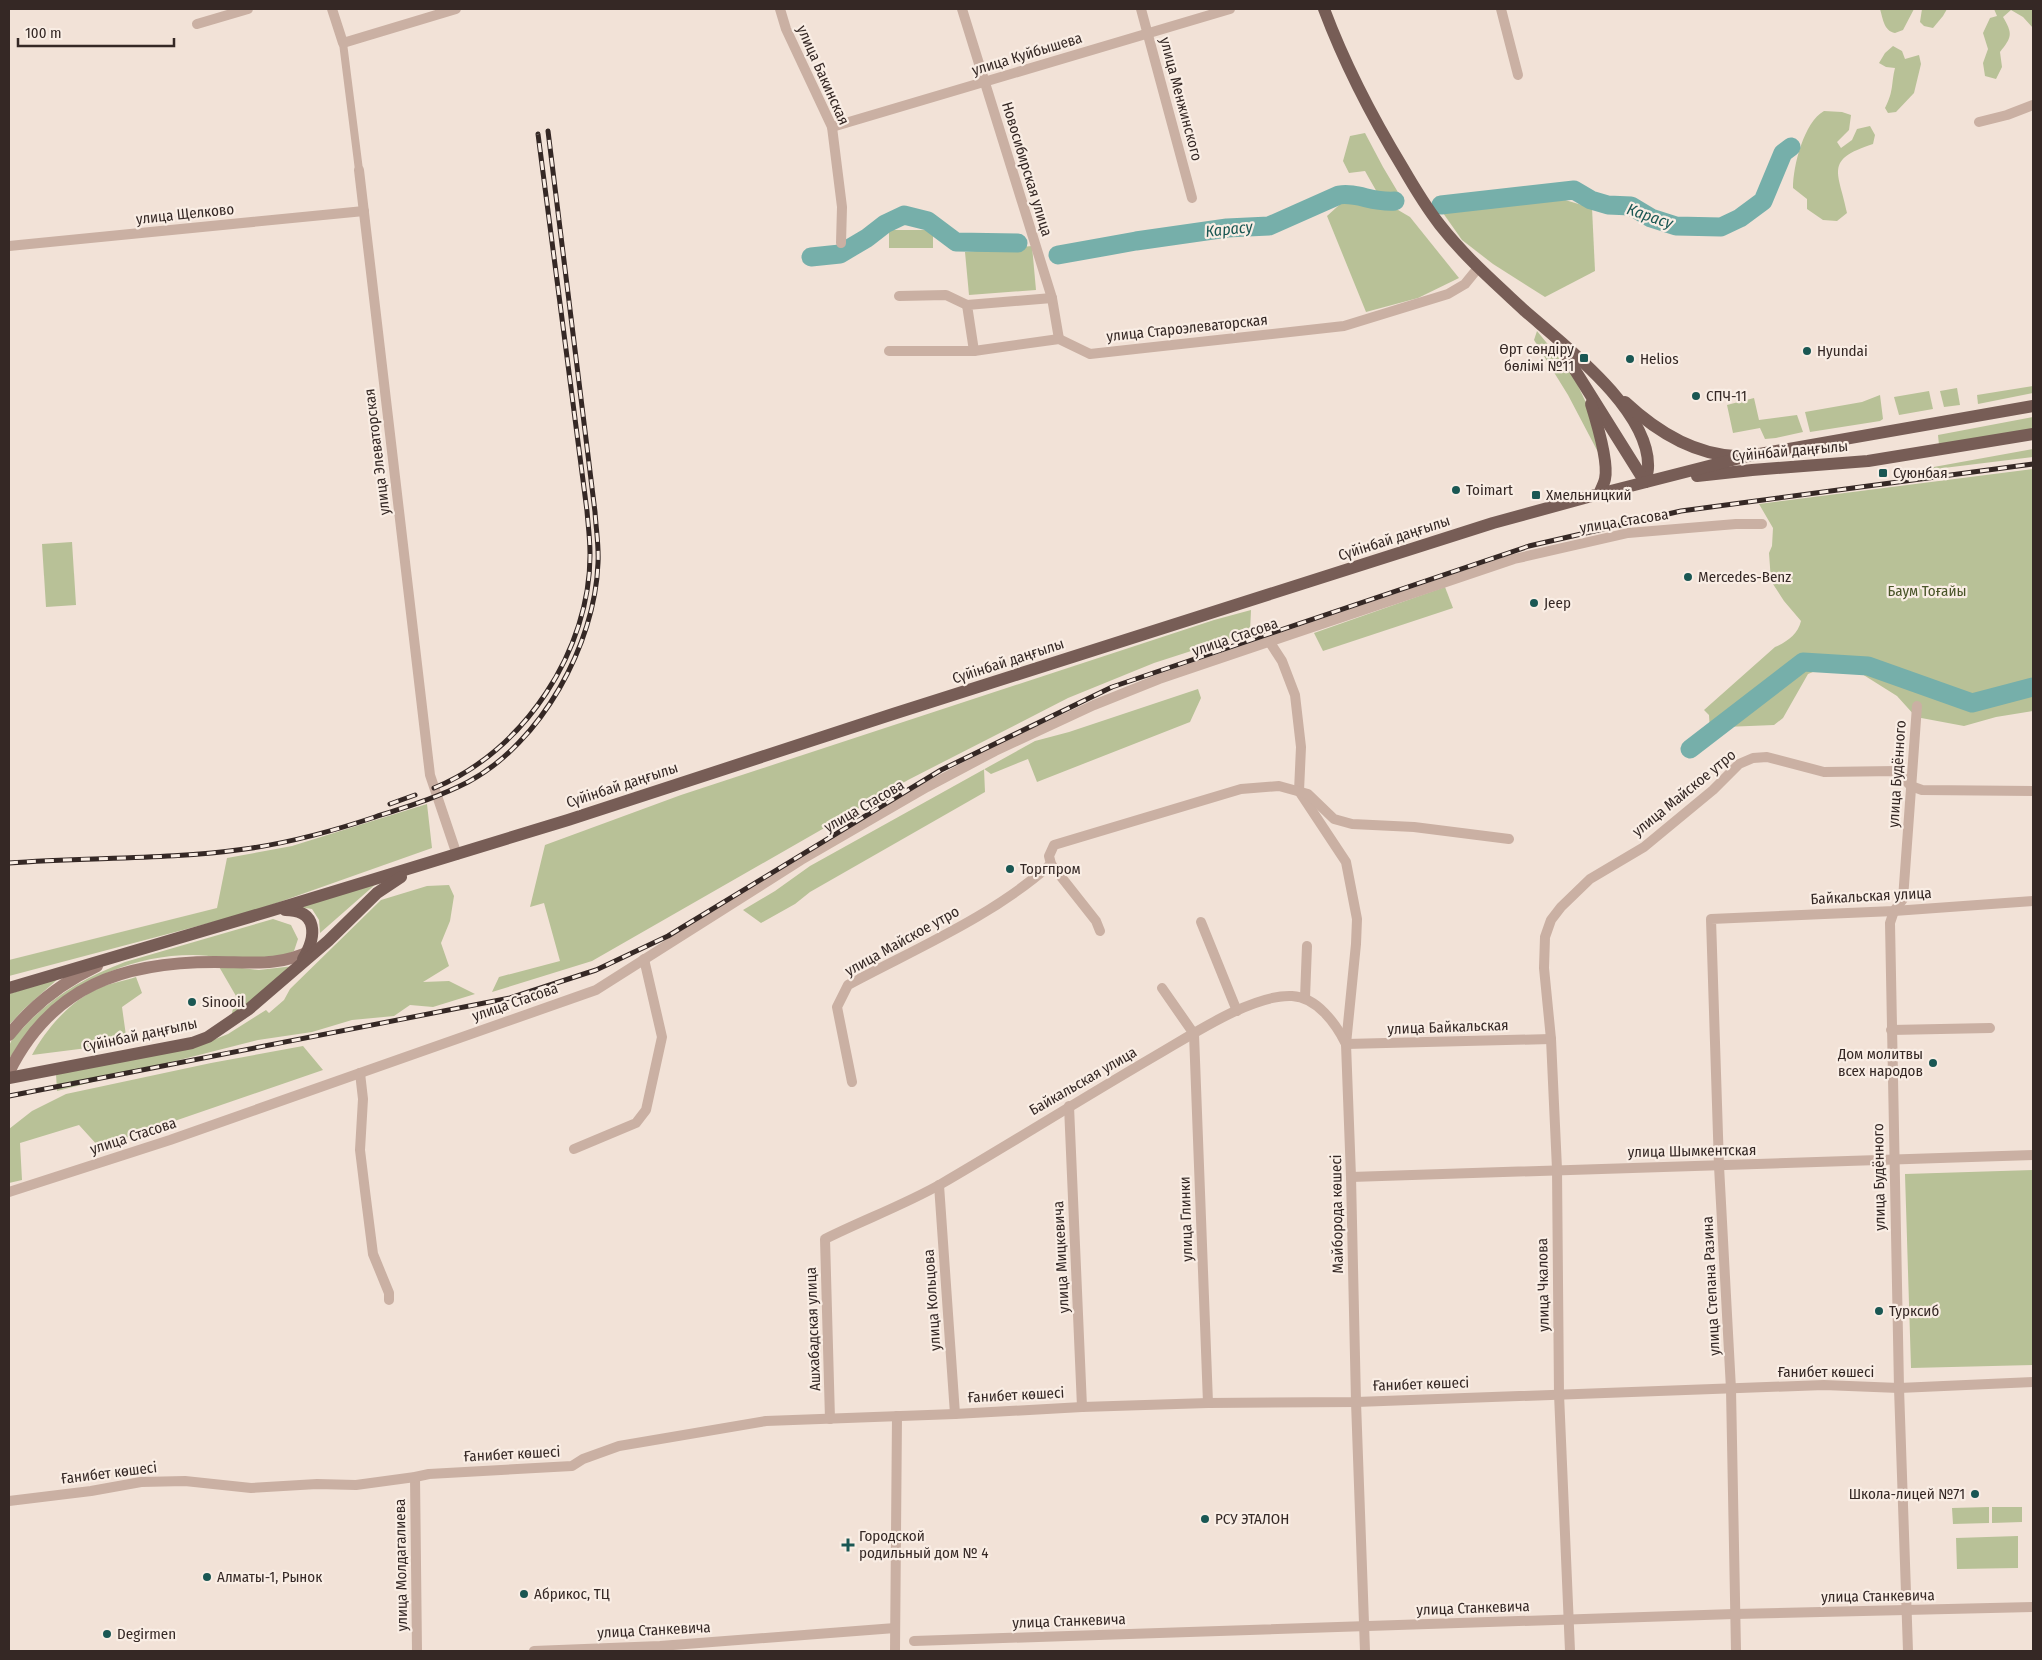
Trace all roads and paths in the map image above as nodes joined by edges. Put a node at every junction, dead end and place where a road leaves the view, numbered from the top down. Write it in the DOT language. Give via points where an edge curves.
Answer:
graph roads {
  1 [pos="248,9"];
  2 [pos="332,9"];
  3 [pos="456,9"];
  4 [pos="780,9"];
  5 [pos="962,9"];
  6 [pos="1141,9"];
  7 [pos="1230,9"];
  8 [pos="1324,9"];
  9 [pos="1500,9"];
  10 [pos="197,24"];
  11 [pos="1148,33"];
  12 [pos="343,43"];
  13 [pos="1518,75"];
  14 [pos="984,83"];
  15 [pos="2033,105"];
  16 [pos="1979,122"];
  17 [pos="832,128"];
  18 [pos="359,170"];
  19 [pos="1192,198"];
  20 [pos="364,211"];
  21 [pos="840,243"];
  22 [pos="9,246"];
  23 [pos="1478,268"];
  24 [pos="899,296"];
  25 [pos="1052,298"];
  26 [pos="967,305"];
  27 [pos="1551,334"];
  28 [pos="1059,339"];
  29 [pos="889,351"];
  30 [pos="974,351"];
  31 [pos="1578,373"];
  32 [pos="1610,388"];
  33 [pos="2033,406"];
  34 [pos="2033,434"];
  35 [pos="1748,456"];
  36 [pos="1645,482"];
  37 [pos="1599,494"];
  38 [pos="1762,524"];
  39 [pos="1269,641"];
  40 [pos="1917,706"];
  41 [pos="1911,786"];
  42 [pos="1299,791"];
  43 [pos="2033,791"];
  44 [pos="1509,839"];
  45 [pos="457,855"];
  46 [pos="428,864"];
  47 [pos="1051,864"];
  48 [pos="2033,900"];
  49 [pos="270,911"];
  50 [pos="1894,912"];
  51 [pos="1711,919"];
  52 [pos="1551,920"];
  53 [pos="1201,922"];
  54 [pos="1100,931"];
  55 [pos="328,941"];
  56 [pos="1307,946"];
  57 [pos="306,953"];
  58 [pos="123,955"];
  59 [pos="644,959"];
  60 [pos="294,971"];
  61 [pos="9,988"];
  62 [pos="1162,988"];
  63 [pos="1305,998"];
  64 [pos="1237,1011"];
  65 [pos="1990,1028"];
  66 [pos="1891,1030"];
  67 [pos="1194,1034"];
  68 [pos="9,1035"];
  69 [pos="1551,1039"];
  70 [pos="1346,1044"];
  71 [pos="9,1072"];
  72 [pos="360,1073"];
  73 [pos="9,1078"];
  74 [pos="852,1082"];
  75 [pos="1069,1106"];
  76 [pos="574,1149"];
  77 [pos="2033,1156"];
  78 [pos="1894,1160"];
  79 [pos="1719,1166"];
  80 [pos="1557,1169"];
  81 [pos="1351,1177"];
  82 [pos="939,1185"];
  83 [pos="9,1192"];
  84 [pos="825,1239"];
  85 [pos="389,1300"];
  86 [pos="2033,1382"];
  87 [pos="1898,1388"];
  88 [pos="1731,1389"];
  89 [pos="1559,1394"];
  90 [pos="1356,1402"];
  91 [pos="1208,1403"];
  92 [pos="1082,1407"];
  93 [pos="955,1414"];
  94 [pos="897,1416"];
  95 [pos="830,1418"];
  96 [pos="415,1477"];
  97 [pos="9,1501"];
  98 [pos="2033,1607"];
  99 [pos="1906,1610"];
  100 [pos="1734,1614"];
  101 [pos="1569,1620"];
  102 [pos="1364,1627"];
  103 [pos="895,1628"];
  104 [pos="914,1641"];
  105 [pos="660,1649"];
  106 [pos="417,1651"];
  107 [pos="534,1651"];
  108 [pos="895,1651"];
  109 [pos="1365,1651"];
  110 [pos="1570,1651"];
  111 [pos="1736,1651"];
  112 [pos="1908,1651"];
  1 -- 10 [label="street"];
  2 -- 12 [label="street"];
  3 -- 12 [label="street"];
  4 -- 17 [label="street, улица Бакинская"];
  5 -- 14 [label="street, Новосибирская улица"];
  6 -- 11 [label="street, улица Менжинского"];
  7 -- 11 [label="street, улица Куйбышева"];
  8 -- 23 [label="main road" via="1351,74 1384,137 1439,224"];
  9 -- 13 [label="street"];
  11 -- 14 [label="street, улица Куйбышева"];
  11 -- 19 [label="street, улица Менжинского"];
  12 -- 18 [label="street, улица Элеваторская"];
  14 -- 17 [label="street, улица Куйбышева"];
  14 -- 25 [label="street, Новосибирская улица"];
  15 -- 16 [label="street"];
  17 -- 21 [label="street, улица Бакинская" via="842,207"];
  18 -- 20 [label="street, улица Элеваторская"];
  20 -- 22 [label="street, улица Щелково"];
  20 -- 45 [label="street, улица Элеваторская" via="430,775"];
  23 -- 27 [label="main road"];
  23 -- 28 [label="street, улица Староэлеваторская" via="1465,284 1448,294 1344,326 1090,354"];
  24 -- 26 [label="street" via="946,295"];
  25 -- 26 [label="street"];
  25 -- 28 [label="street, Новосибирская улица"];
  26 -- 30 [label="street"];
  27 -- 31 [label="main road"];
  27 -- 32 [label="main road"];
  28 -- 30 [label="street"];
  29 -- 30 [label="street"];
  31 -- 36 [label="main road"];
  31 -- 37 [label="main road" via="1596,422 1605,468"];
  32 -- 35 [label="main road" via="1640,414 1684,444 1707,453"];
  32 -- 36 [label="main road" via="1633,421 1646,449 1648,467"];
  33 -- 35 [label="main road, Сүйінбай даңғылы"];
  34 -- 36 [label="main road, Сүйінбай даңғылы" via="1868,461"];
  35 -- 36 [label="main road, Сүйінбай даңғылы"];
  36 -- 37 [label="main road, Сүйінбай даңғылы"];
  37 -- 45 [label="main road, Сүйінбай даңғылы" via="1379,559"];
  38 -- 39 [label="street, улица Стасова" via="1628,533 1559,548"];
  39 -- 42 [label="street" via="1282,661 1295,695 1301,747"];
  39 -- 59 [label="street, улица Стасова" via="1094,705 996,751 801,860"];
  40 -- 41 [label="street, улица Будённого"];
  41 -- 43 [label="street, улица Майское утро" via="1922,790"];
  41 -- 50 [label="street, улица Будённого" via="1903,899"];
  41 -- 52 [label="street, улица Майское утро" via="1896,771 1824,772 1767,757 1753,758 1739,764 1644,847 1590,879"];
  42 -- 44 [label="street" via="1308,794 1334,819 1352,824 1414,826"];
  42 -- 47 [label="street" via="1279,786 1241,789 1054,844"];
  42 -- 70 [label="street, Майборода көшесі" via="1346,862 1357,919"];
  45 -- 46 [label="main road, Сүйінбай даңғылы"];
  46 -- 49 [label="main road, Сүйінбай даңғылы"];
  46 -- 55 [label="main road, Сүйінбай даңғылы" via="377,892"];
  47 -- 54 [label="street" via="1096,921"];
  47 -- 74 [label="street, улица Майское утро" via="995,907 848,985 838,1007"];
  48 -- 50 [label="street, Байкальская улица"];
  49 -- 57 [label="main road" via="294,910 307,917 313,934"];
  49 -- 58 [label="main road, Сүйінбай даңғылы"];
  50 -- 51 [label="street, Байкальская улица"];
  50 -- 66 [label="street, улица Будённого" via="1890,923"];
  51 -- 79 [label="street, улица Степана Разина"];
  52 -- 69 [label="street, улица Чкалова" via="1545,937 1544,968"];
  53 -- 64 [label="street"];
  55 -- 57 [label="main road"];
  55 -- 60 [label="main road, Сүйінбай даңғылы"];
  56 -- 63 [label="street"];
  57 -- 60 [label="main road"];
  57 -- 71 [label="main road" via="292,960 274,962 178,963 144,967 102,980 69,999 50,1015"];
  58 -- 61 [label="main road, Сүйінбай даңғылы"];
  58 -- 68 [label="main road" via="86,971 57,990 31,1010"];
  59 -- 72 [label="street, улица Стасова" via="596,990"];
  59 -- 76 [label="street" via="662,1037 646,1110 636,1123"];
  60 -- 73 [label="main road, Сүйінбай даңғылы" via="249,1010 208,1037 192,1043"];
  62 -- 67 [label="street"];
  63 -- 64 [label="street, Байкальская улица" via="1273,998"];
  63 -- 70 [label="street" via="1336,1025"];
  64 -- 67 [label="street, Байкальская улица"];
  65 -- 66 [label="street"];
  66 -- 78 [label="street, улица Будённого"];
  67 -- 75 [label="street, Байкальская улица"];
  67 -- 91 [label="street, улица Глинки"];
  69 -- 70 [label="street, улица Байкальская"];
  69 -- 80 [label="street, улица Чкалова"];
  70 -- 81 [label="street, Майборода көшесі"];
  72 -- 83 [label="street, улица Стасова"];
  72 -- 85 [label="street" via="363,1099 360,1150 364,1191 373,1254"];
  75 -- 82 [label="street, Байкальская улица"];
  75 -- 92 [label="street, улица Мицкевича"];
  77 -- 78 [label="street, улица Шымкентская"];
  78 -- 79 [label="street, улица Шымкентская"];
  78 -- 87 [label="street, улица Будённого"];
  79 -- 80 [label="street, улица Шымкентская"];
  79 -- 88 [label="street, улица Степана Разина"];
  80 -- 81 [label="street, улица Шымкентская"];
  80 -- 89 [label="street, улица Чкалова"];
  81 -- 90 [label="street, Майборода көшесі"];
  82 -- 84 [label="street, Байкальская улица"];
  82 -- 93 [label="street, улица Кольцова"];
  84 -- 95 [label="street, Ашхабадская улица"];
  86 -- 87 [label="street, Ғанибет көшесі"];
  87 -- 88 [label="street, Ғанибет көшесі" via="1824,1385"];
  87 -- 99 [label="street, улица Будённого"];
  88 -- 89 [label="street, Ғанибет көшесі"];
  88 -- 100 [label="street, улица Степана Разина"];
  89 -- 90 [label="street, Ғанибет көшесі"];
  89 -- 101 [label="street, улица Чкалова"];
  90 -- 91 [label="street, Ғанибет көшесі"];
  90 -- 102 [label="street, Майборода көшесі"];
  91 -- 92 [label="street, Ғанибет көшесі"];
  92 -- 93 [label="street, Ғанибет көшесі"];
  93 -- 94 [label="street, Ғанибет көшесі"];
  94 -- 95 [label="street, Ғанибет көшесі"];
  94 -- 103 [label="street"];
  95 -- 96 [label="street, Ғанибет көшесі" via="766,1421 619,1446 572,1466"];
  96 -- 97 [label="street, Ғанибет көшесі" via="356,1485 251,1488 185,1481 141,1482"];
  96 -- 106 [label="street, улица Молдагалиева"];
  98 -- 99 [label="street, улица Станкевича"];
  99 -- 100 [label="street, улица Станкевича"];
  99 -- 112 [label="street, улица Будённого"];
  100 -- 101 [label="street, улица Станкевича"];
  100 -- 111 [label="street, улица Степана Разина"];
  101 -- 102 [label="street, улица Станкевича"];
  101 -- 110 [label="street, улица Чкалова"];
  102 -- 104 [label="street, улица Станкевича"];
  102 -- 109 [label="street, Майборода көшесі"];
  103 -- 105 [label="street, улица Станкевича"];
  103 -- 108 [label="street"];
  105 -- 107 [label="street, улица Станкевича"];
}
